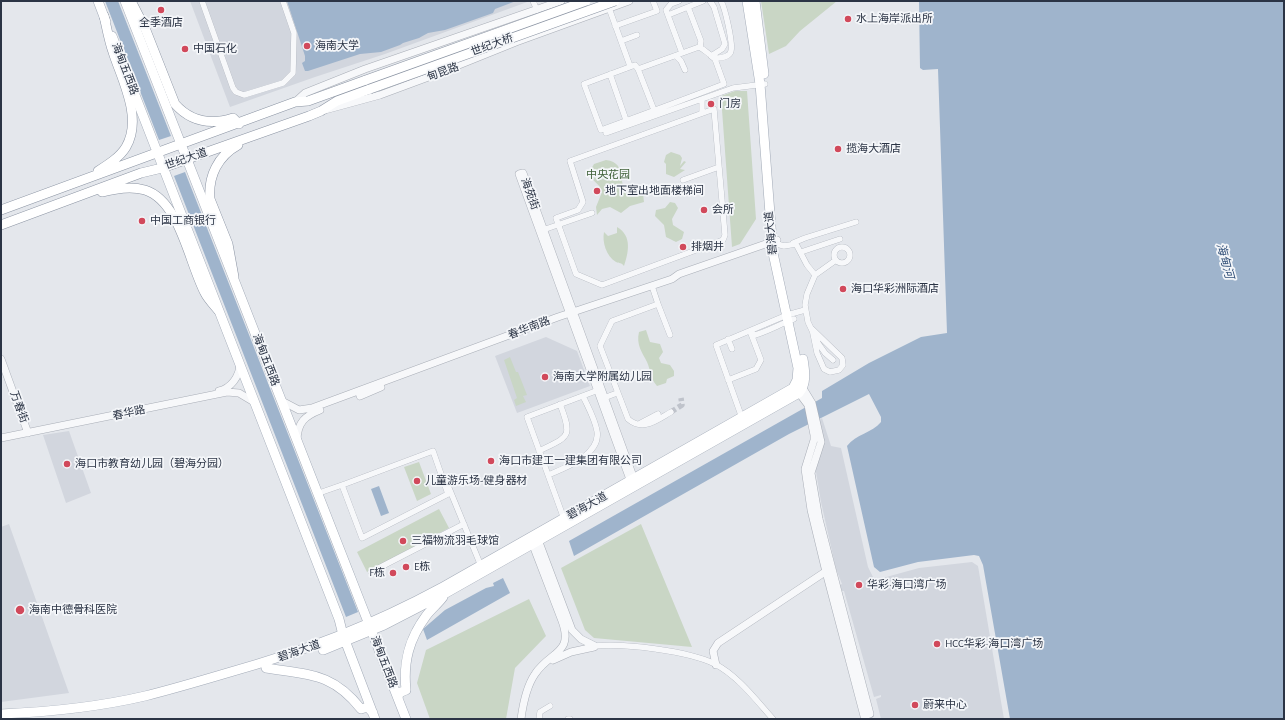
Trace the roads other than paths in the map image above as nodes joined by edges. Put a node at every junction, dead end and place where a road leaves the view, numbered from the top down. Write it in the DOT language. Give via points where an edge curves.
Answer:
graph roads {
  1 [pos="98,1"];
  2 [pos="125,1"];
  3 [pos="131,1"];
  4 [pos="203,1"];
  5 [pos="282,1"];
  6 [pos="533,1"];
  7 [pos="561,1"];
  8 [pos="586,1"];
  9 [pos="629,1"];
  10 [pos="653,1"];
  11 [pos="679,1"];
  12 [pos="703,1"];
  13 [pos="710,1"];
  14 [pos="721,1"];
  15 [pos="747,1"];
  16 [pos="755,1"];
  17 [pos="612,5"];
  18 [pos="688,7"];
  19 [pos="540,9"];
  20 [pos="668,15"];
  21 [pos="104,16"];
  22 [pos="615,26"];
  23 [pos="550,29"];
  24 [pos="637,35"];
  25 [pos="621,41"];
  26 [pos="700,47"];
  27 [pos="679,54"];
  28 [pos="711,56"];
  29 [pos="630,66"];
  30 [pos="638,69"];
  31 [pos="685,70"];
  32 [pos="610,74"];
  33 [pos="366,80"];
  34 [pos="762,84"];
  35 [pos="370,89"];
  36 [pos="702,99"];
  37 [pos="295,102"];
  38 [pos="654,110"];
  39 [pos="321,111"];
  40 [pos="702,113"];
  41 [pos="626,120"];
  42 [pos="239,124"];
  43 [pos="606,133"];
  44 [pos="241,140"];
  45 [pos="182,145"];
  46 [pos="157,154"];
  47 [pos="188,159"];
  48 [pos="719,167"];
  49 [pos="162,168"];
  50 [pos="683,180"];
  51 [pos="80,181"];
  52 [pos="81,195"];
  53 [pos="1,210"];
  54 [pos="592,212"];
  55 [pos="856,222"];
  56 [pos="1,225"];
  57 [pos="558,225"];
  58 [pos="542,231"];
  59 [pos="840,239"];
  60 [pos="774,243"];
  61 [pos="793,243"];
  62 [pos="801,252"];
  63 [pos="836,260"];
  64 [pos="815,275"];
  65 [pos="234,277"];
  66 [pos="652,288"];
  67 [pos="658,304"];
  68 [pos="218,310"];
  69 [pos="805,310"];
  70 [pos="572,315"];
  71 [pos="790,317"];
  72 [pos="812,329"];
  73 [pos="750,331"];
  74 [pos="670,335"];
  75 [pos="728,339"];
  76 [pos="732,349"];
  77 [pos="1,359"];
  78 [pos="833,360"];
  79 [pos="240,365"];
  80 [pos="1,368"];
  81 [pos="728,380"];
  82 [pos="798,386"];
  83 [pos="600,390"];
  84 [pos="617,393"];
  85 [pos="583,396"];
  86 [pos="603,398"];
  87 [pos="282,401"];
  88 [pos="254,402"];
  89 [pos="560,404"];
  90 [pos="671,412"];
  91 [pos="658,414"];
  92 [pos="742,418"];
  93 [pos="639,425"];
  94 [pos="26,432"];
  95 [pos="1,434"];
  96 [pos="1,438"];
  97 [pos="297,439"];
  98 [pos="539,451"];
  99 [pos="434,453"];
  100 [pos="405,464"];
  101 [pos="548,475"];
  102 [pos="633,483"];
  103 [pos="342,485"];
  104 [pos="318,494"];
  105 [pos="564,519"];
  106 [pos="464,524"];
  107 [pos="534,540"];
  108 [pos="481,566"];
  109 [pos="371,572"];
  110 [pos="829,572"];
  111 [pos="445,593"];
  112 [pos="371,627"];
  113 [pos="344,638"];
  114 [pos="595,646"];
  115 [pos="716,665"];
  116 [pos="266,668"];
  117 [pos="398,698"];
  118 [pos="550,706"];
  119 [pos="1,714"];
  120 [pos="374,716"];
  121 [pos="22,719"];
  122 [pos="406,719"];
  123 [pos="523,719"];
  124 [pos="539,719"];
  125 [pos="773,719"];
  1 -- 21 [label="main road, 海甸五西路"];
  2 -- 45 [label="main road, 海甸五西路"];
  3 -- 42 [label="main road" via="175,104 184,113 200,120 219,122 233,118"];
  4 -- 5 [label="street" via="236,87 244,92 281,80 290,72 291,34"];
  6 -- 19 [label="street"];
  7 -- 19 [label="street"];
  8 -- 33 [label="main road, 世纪大桥, bridge"];
  9 -- 17 [label="street, 甸昆路"];
  10 -- 22 [label="street" via="657,11"];
  11 -- 20 [label="street" via="667,8"];
  12 -- 18 [label="street"];
  13 -- 28 [label="street" via="725,44"];
  14 -- 28 [label="street" via="731,50 725,57"];
  15 -- 34 [label="main road, 碧海大道"];
  16 -- 34 [label="main road, 碧海大道"];
  17 -- 22 [label="street"];
  17 -- 23 [label="street, 甸昆路"];
  17 -- 35 [label="main road, 世纪大桥, bridge"];
  18 -- 20 [label="street"];
  18 -- 26 [label="street" via="701,41"];
  19 -- 23 [label="street"];
  19 -- 37 [label="street" via="365,70 305,93"];
  20 -- 27 [label="street"];
  21 -- 46 [label="main road, 海甸五西路"];
  21 -- 51 [label="main road" via="129,100 132,127 130,138 122,153"];
  22 -- 25 [label="street"];
  23 -- 39 [label="street, 甸昆路" via="428,78"];
  24 -- 25 [label="street"];
  25 -- 29 [label="street"];
  26 -- 27 [label="street"];
  26 -- 28 [label="street"];
  27 -- 30 [label="street"];
  27 -- 31 [label="street"];
  28 -- 38 [label="street" via="715,59 724,84"];
  29 -- 30 [label="street" via="635,65"];
  29 -- 32 [label="street"];
  30 -- 38 [label="street"];
  32 -- 41 [label="street"];
  32 -- 41 [label="street" via="584,84 600,130"];
  33 -- 37 [label="main road, 世纪大道" via="308,101"];
  34 -- 36 [label="street" via="742,85"];
  34 -- 60 [label="main road, 碧海大道"];
  35 -- 39 [label="main road, 世纪大道" via="337,101"];
  36 -- 40 [label="street"];
  36 -- 43 [label="street"];
  37 -- 42 [label="main road, 世纪大道"];
  38 -- 41 [label="street"];
  39 -- 44 [label="main road, 世纪大道"];
  40 -- 48 [label="street" via="714,109"];
  40 -- 57 [label="street" via="570,161 583,202 578,210 556,218"];
  42 -- 45 [label="main road, 世纪大道"];
  44 -- 47 [label="main road, 世纪大道"];
  44 -- 65 [label="main road" via="217,164 210,185 210,199 228,244"];
  45 -- 46 [label="main road, 世纪大道"];
  45 -- 47 [label="main road, 海甸五西路"];
  46 -- 49 [label="main road, 海甸五西路"];
  46 -- 51 [label="main road, 世纪大道"];
  47 -- 49 [label="main road, 世纪大道"];
  47 -- 65 [label="main road, 海甸五西路"];
  48 -- 50 [label="street"];
  48 -- 57 [label="street" via="725,235 723,240 638,273 602,285 576,274"];
  49 -- 52 [label="main road, 世纪大道"];
  49 -- 68 [label="main road, 海甸五西路"];
  51 -- 53 [label="main road, 世纪大道"];
  52 -- 56 [label="main road, 世纪大道"];
  52 -- 68 [label="main road" via="133,188 148,191 161,200 175,219 205,293"];
  54 -- 57 [label="street"];
  55 -- 61 [label="street"];
  57 -- 58 [label="street"];
  58 -- 58 [label="street, 海苑街" via="519,174 523,173"];
  58 -- 70 [label="street, 海苑街"];
  59 -- 62 [label="street"];
  60 -- 61 [label="street" via="784,246"];
  60 -- 66 [label="street, 春华南路" via="679,274"];
  60 -- 71 [label="main road, 碧海大道"];
  61 -- 62 [label="street"];
  62 -- 64 [label="street"];
  63 -- 64 [label="street"];
  64 -- 69 [label="street" via="807,294"];
  65 -- 87 [label="main road, 海甸五西路"];
  66 -- 67 [label="street"];
  66 -- 70 [label="street, 春华南路"];
  67 -- 74 [label="street"];
  67 -- 84 [label="street" via="612,321 600,346"];
  68 -- 79 [label="main road, 海甸五西路"];
  69 -- 71 [label="street"];
  69 -- 72 [label="street"];
  70 -- 83 [label="street, 海苑街"];
  70 -- 87 [label="street, 春华南路" via="312,408 299,410"];
  70 -- 97 [label="street, 春华南路" via="314,413 302,420"];
  71 -- 73 [label="street" via="769,326 755,336"];
  71 -- 82 [label="main road, 碧海大道" via="798,368"];
  72 -- 72 [label="street" via="842,358 843,365 839,370 830,372 824,369 817,353"];
  72 -- 78 [label="street" via="821,347"];
  73 -- 75 [label="street"];
  73 -- 81 [label="street" via="761,360 756,369"];
  75 -- 76 [label="street"];
  75 -- 81 [label="street" via="716,346"];
  77 -- 94 [label="street, 万春街"];
  79 -- 88 [label="main road, 海甸五西路"];
  79 -- 94 [label="street, 春华路" via="237,377 223,390"];
  80 -- 94 [label="street, 万春街"];
  81 -- 92 [label="street"];
  82 -- 92 [label="main road, 碧海大道"];
  82 -- 102 [label="main road, 碧海大道"];
  82 -- 110 [label="street" via="808,400 821,442 811,473"];
  83 -- 85 [label="street"];
  83 -- 86 [label="street, 海苑街"];
  84 -- 86 [label="street"];
  84 -- 93 [label="street" via="626,416"];
  85 -- 89 [label="street"];
  85 -- 101 [label="street" via="597,430 598,437 594,447 572,464"];
  86 -- 102 [label="street, 海苑街"];
  87 -- 97 [label="main road, 海甸五西路"];
  88 -- 94 [label="street, 春华路" via="240,394 227,392"];
  88 -- 113 [label="main road, 海甸五西路" via="339,619"];
  89 -- 98 [label="street" via="568,428 567,434 564,439"];
  89 -- 98 [label="street" via="528,416"];
  90 -- 93 [label="street" via="647,425"];
  91 -- 93 [label="street"];
  92 -- 102 [label="main road, 碧海大道"];
  94 -- 95 [label="street, 春华路"];
  94 -- 96 [label="street, 春华路"];
  97 -- 104 [label="main road, 海甸五西路"];
  98 -- 101 [label="street"];
  99 -- 100 [label="street"];
  99 -- 103 [label="street" via="433,451"];
  99 -- 103 [label="street" via="448,494 362,538"];
  99 -- 106 [label="street"];
  101 -- 105 [label="street"];
  102 -- 105 [label="main road, 碧海大道"];
  102 -- 107 [label="main road, 碧海大道"];
  103 -- 104 [label="street"];
  104 -- 112 [label="main road, 海甸五西路"];
  105 -- 107 [label="main road, 碧海大道"];
  106 -- 108 [label="street"];
  106 -- 109 [label="street"];
  107 -- 108 [label="main road, 碧海大道"];
  107 -- 111 [label="main road, 碧海大道"];
  107 -- 114 [label="street" via="572,630 581,639"];
  107 -- 123 [label="street" via="566,638 561,649 540,667 531,681 525,699"];
  108 -- 112 [label="main road, 碧海大道"];
  110 -- 110 [label="street" via="864,716 870,714"];
  110 -- 115 [label="street" via="718,643 713,651"];
  111 -- 112 [label="main road, 碧海大道"];
  111 -- 117 [label="main road" via="413,636 405,665 406,690 400,693"];
  112 -- 113 [label="main road, 碧海大道"];
  112 -- 117 [label="main road, 海甸五西路"];
  113 -- 116 [label="main road, 碧海大道"];
  113 -- 119 [label="main road, 碧海大道" via="145,696 95,705"];
  113 -- 120 [label="main road, 海甸五西路"];
  114 -- 115 [label="street" via="655,649"];
  114 -- 123 [label="street" via="563,655 540,672 530,690"];
  115 -- 125 [label="street" via="750,694"];
  116 -- 120 [label="main road" via="320,677 338,686 361,709 368,707"];
  116 -- 121 [label="main road, 碧海大道" via="129,705"];
  117 -- 122 [label="main road, 海甸五西路"];
  118 -- 124 [label="street" via="540,712"];
}
